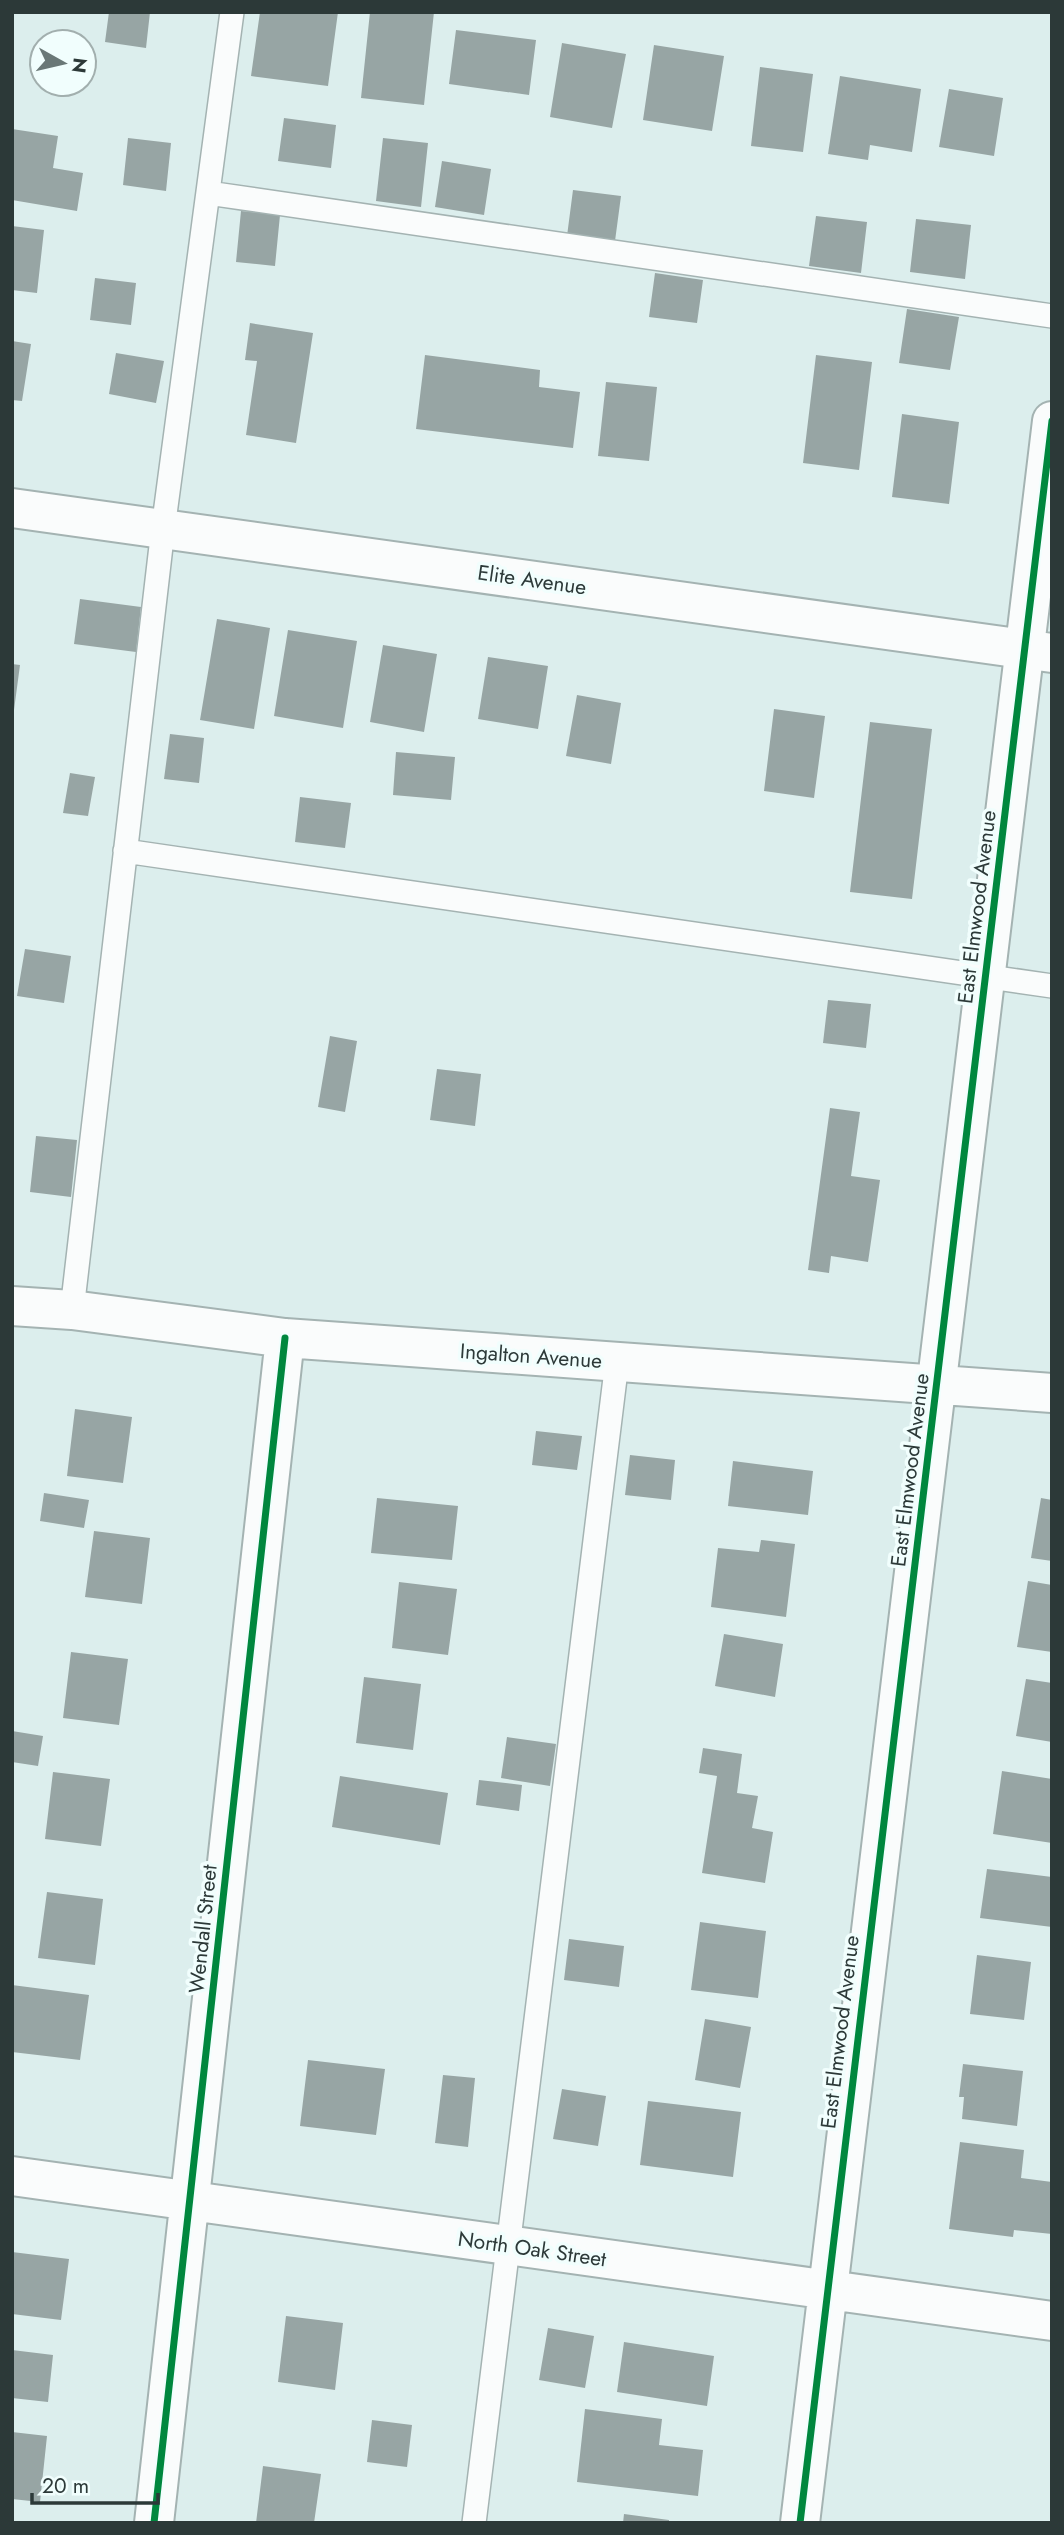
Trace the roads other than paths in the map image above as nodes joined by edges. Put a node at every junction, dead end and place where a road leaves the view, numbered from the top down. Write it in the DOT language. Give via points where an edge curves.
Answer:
graph roads {
  1 [pos="232,12"];
  2 [pos="208,193"];
  3 [pos="1052,317"];
  4 [pos="1052,421"];
  5 [pos="12,508"];
  6 [pos="163,529"];
  7 [pos="1038,651"];
  8 [pos="125,851"];
  9 [pos="986,977"];
  10 [pos="1052,986"];
  11 [pos="12,1306"];
  12 [pos="72,1310"];
  13 [pos="285,1338"];
  14 [pos="617,1362"];
  15 [pos="938,1384"];
  16 [pos="1052,1393"];
  17 [pos="12,2176"];
  18 [pos="191,2199"];
  19 [pos="509,2246"];
  20 [pos="825,2290"];
  21 [pos="1052,2321"];
  22 [pos="154,2523"];
  23 [pos="474,2523"];
  24 [pos="800,2523"];
  1 -- 2 [label="lane"];
  2 -- 3 [label="lane"];
  2 -- 6 [label="lane"];
  4 -- 7 [label="street, East Elmwood Avenue"];
  5 -- 6 [label="street, Elite Avenue"];
  6 -- 7 [label="street, Elite Avenue"];
  6 -- 8 [label="lane"];
  7 -- 9 [label="street, East Elmwood Avenue"];
  8 -- 9 [label="lane"];
  8 -- 12 [label="lane"];
  9 -- 10 [label="lane"];
  9 -- 15 [label="street, East Elmwood Avenue"];
  11 -- 12 [label="street, Ingalton Avenue"];
  12 -- 13 [label="street, Ingalton Avenue"];
  13 -- 14 [label="street, Ingalton Avenue"];
  13 -- 18 [label="street, Wendall Street"];
  14 -- 15 [label="street, Ingalton Avenue"];
  14 -- 19 [label="lane"];
  15 -- 16 [label="street, Ingalton Avenue"];
  15 -- 20 [label="street, East Elmwood Avenue"];
  17 -- 18 [label="street, North Oak Street"];
  18 -- 19 [label="street, North Oak Street"];
  18 -- 22 [label="street, Wendall Street"];
  19 -- 20 [label="street, North Oak Street"];
  19 -- 23 [label="lane"];
  20 -- 21 [label="street, North Oak Street"];
  20 -- 24 [label="street, East Elmwood Avenue"];
}
